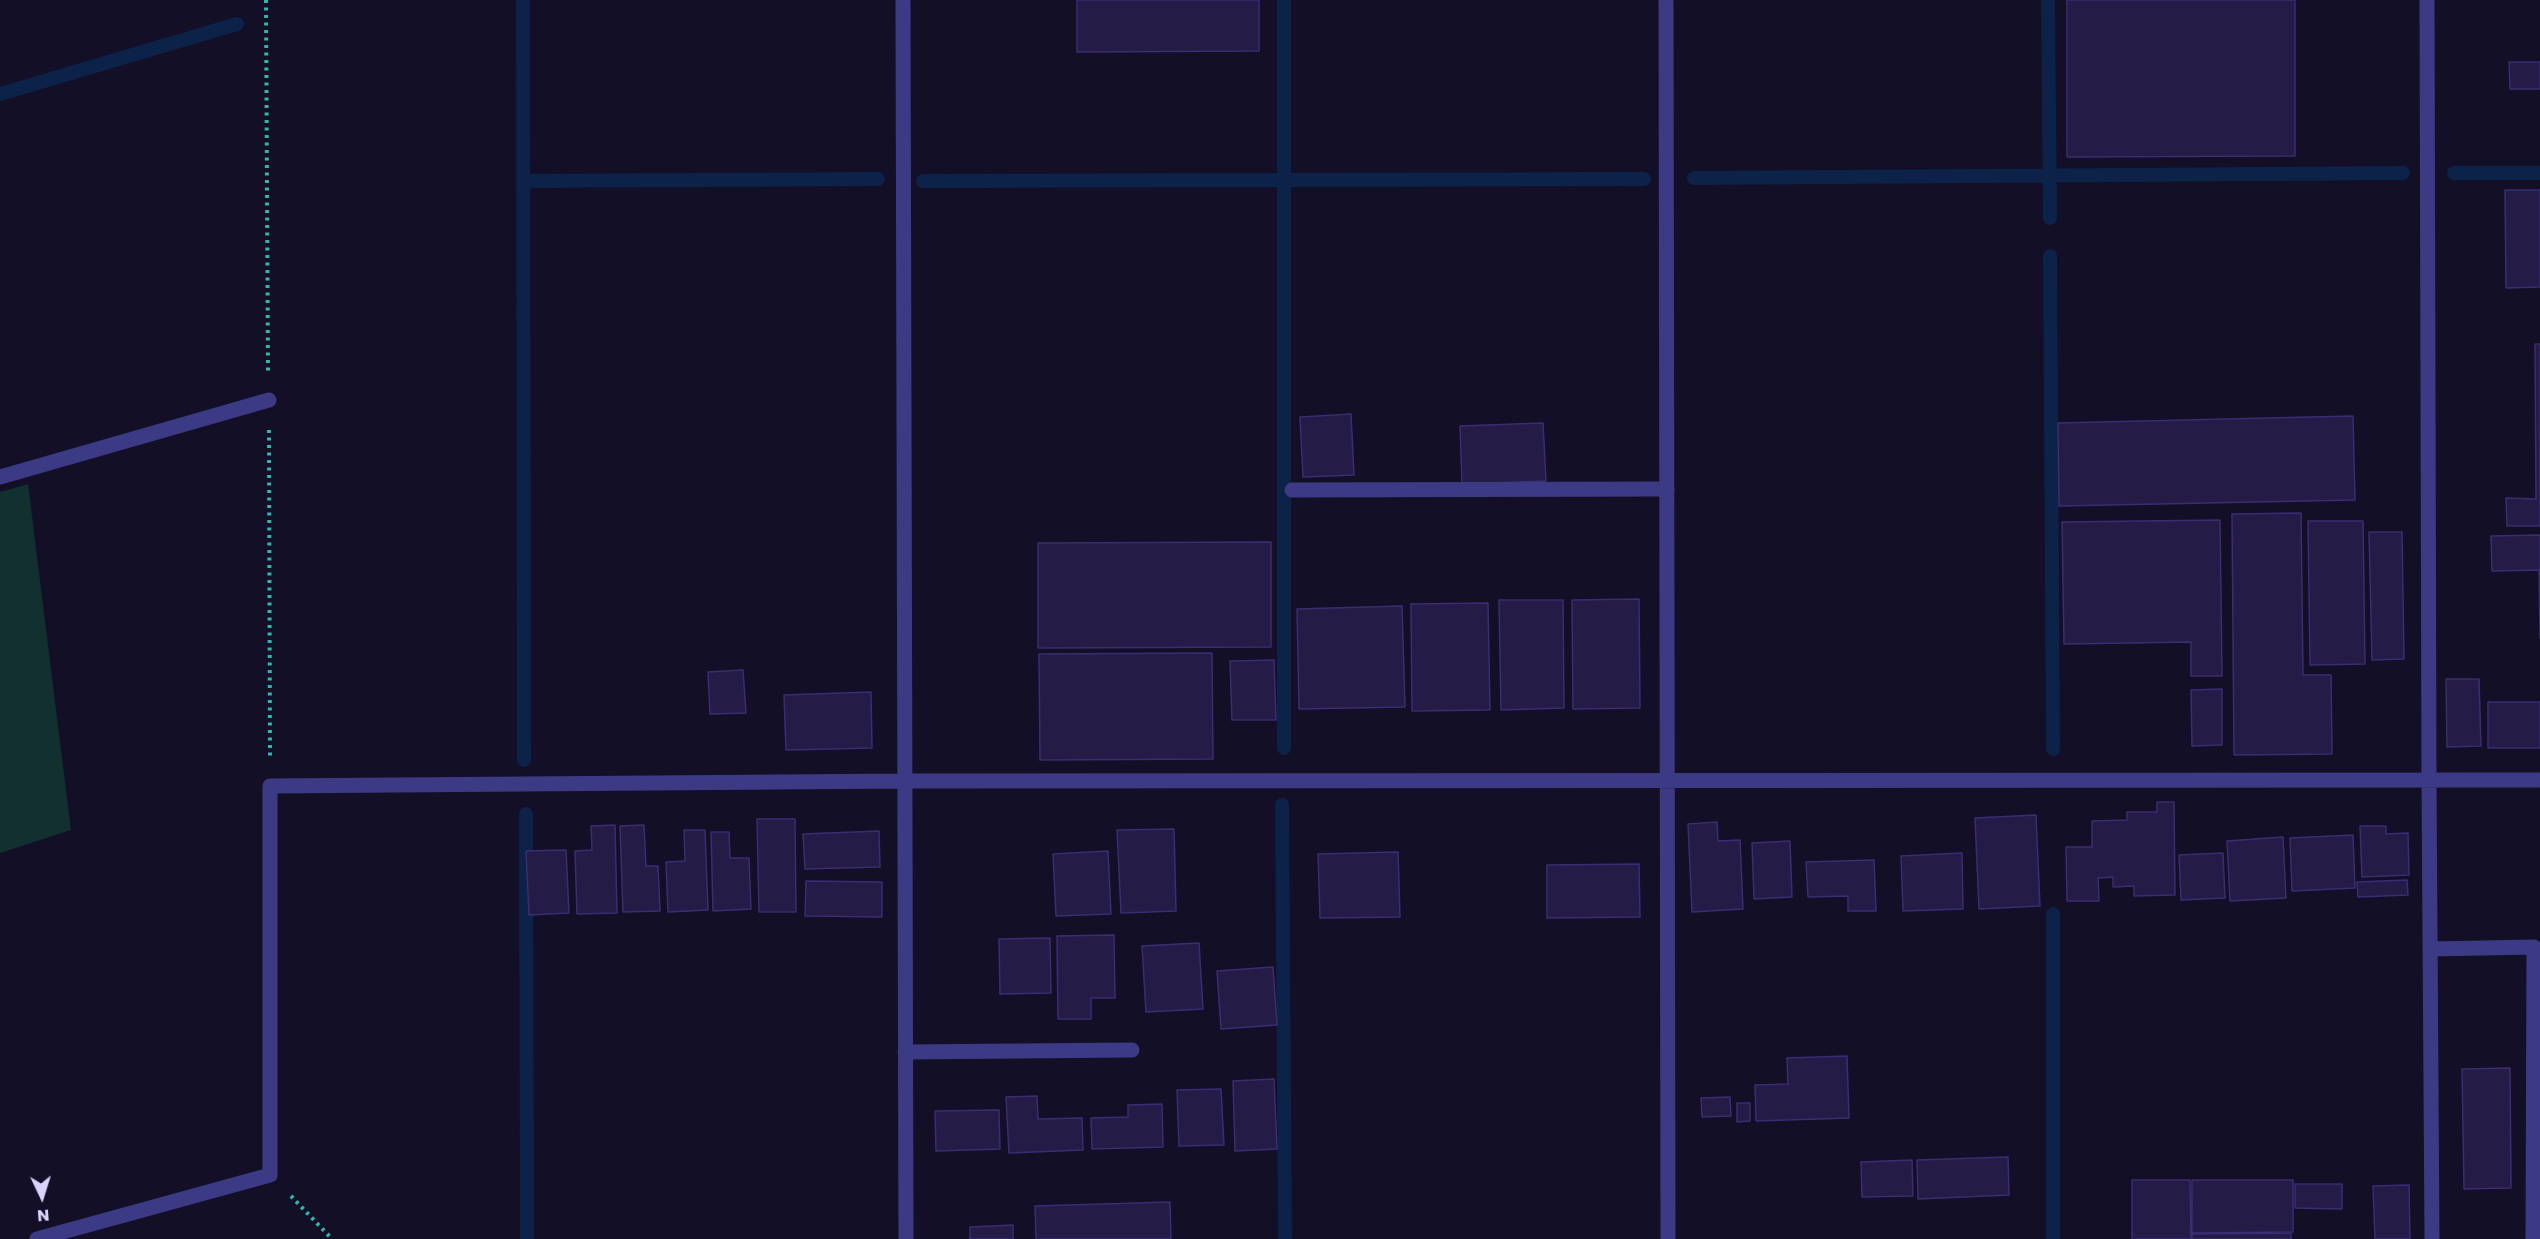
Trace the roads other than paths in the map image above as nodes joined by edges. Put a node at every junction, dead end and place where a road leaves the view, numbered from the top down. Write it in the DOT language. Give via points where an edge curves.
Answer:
graph roads {
  1 [pos="903,0"];
  2 [pos="1666,0"];
  3 [pos="2427,0"];
  4 [pos="269,399"];
  5 [pos="0,477"];
  6 [pos="1667,489"];
  7 [pos="1292,490"];
  8 [pos="1667,779"];
  9 [pos="2540,780"];
  10 [pos="905,781"];
  11 [pos="2429,781"];
  12 [pos="2430,950"];
  13 [pos="1132,1050"];
  14 [pos="905,1052"];
  15 [pos="37,1239"];
  16 [pos="906,1239"];
  17 [pos="1668,1239"];
  18 [pos="2432,1239"];
  19 [pos="2533,1239"];
  1 -- 10 [label="street"];
  2 -- 6 [label="street"];
  3 -- 11 [label="street"];
  4 -- 5 [label="street"];
  6 -- 7 [label="street"];
  6 -- 8 [label="street"];
  8 -- 10 [label="street"];
  8 -- 11 [label="street"];
  8 -- 17 [label="street"];
  9 -- 11 [label="street"];
  10 -- 14 [label="street"];
  10 -- 15 [label="street" via="270,786 270,1174"];
  11 -- 12 [label="street"];
  12 -- 18 [label="street"];
  12 -- 19 [label="street" via="2534,946"];
  13 -- 14 [label="street"];
  14 -- 16 [label="street"];
}
